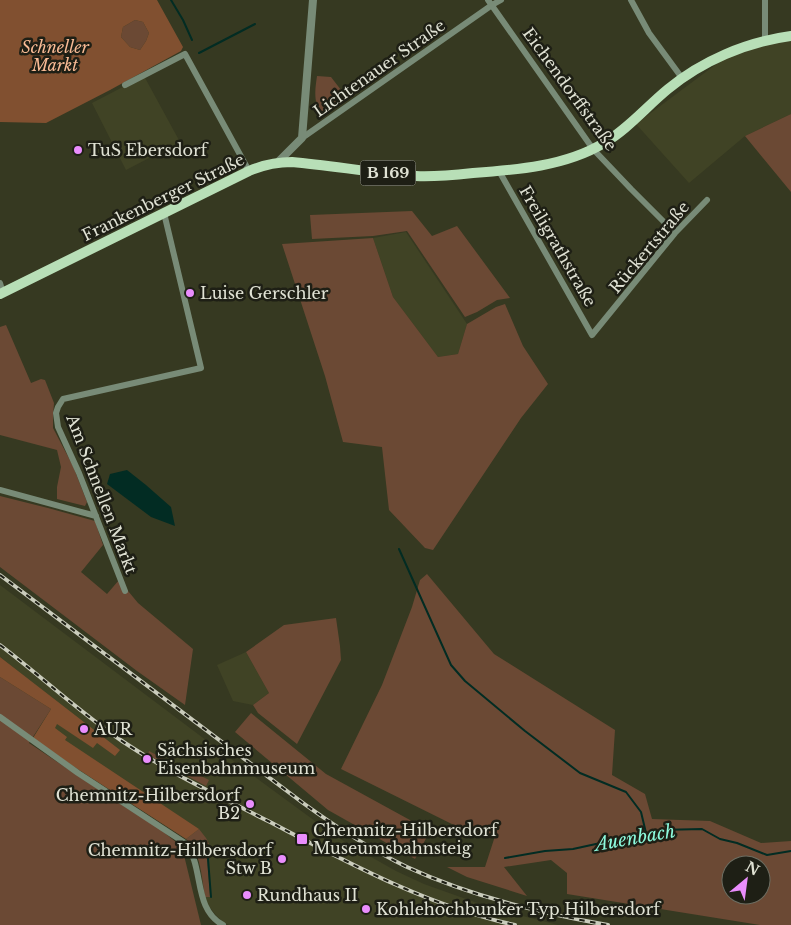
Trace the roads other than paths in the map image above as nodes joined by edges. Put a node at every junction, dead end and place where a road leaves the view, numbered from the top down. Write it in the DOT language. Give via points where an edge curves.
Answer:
graph roads {
  1 [pos="313,0"];
  2 [pos="501,0"];
  3 [pos="631,0"];
  4 [pos="764,0"];
  5 [pos="490,2"];
  6 [pos="791,36"];
  7 [pos="765,40"];
  8 [pos="682,78"];
  9 [pos="125,85"];
  10 [pos="302,138"];
  11 [pos="593,149"];
  12 [pos="277,163"];
  13 [pos="249,171"];
  14 [pos="499,171"];
  15 [pos="707,200"];
  16 [pos="164,213"];
  17 [pos="675,233"];
  18 [pos="1,290"];
  19 [pos="592,335"];
  20 [pos="0,490"];
  21 [pos="96,516"];
  22 [pos="125,591"];
  23 [pos="0,717"];
  24 [pos="222,925"];
  1 -- 10 [label="street"];
  2 -- 5 [label="street, Lichtenauer Straße"];
  3 -- 8 [label="street" via="649,33"];
  4 -- 7 [label="street"];
  5 -- 10 [label="street, Lichtenauer Straße"];
  5 -- 11 [label="street, Eichendorffstraße"];
  6 -- 7 [label="main road, Frankenberger Straße / B 169"];
  7 -- 8 [label="main road, Frankenberger Straße / B 169" via="722,56"];
  8 -- 11 [label="main road, Frankenberger Straße / B 169" via="618,134"];
  9 -- 13 [label="street" via="186,54"];
  10 -- 12 [label="street, Lichtenauer Straße"];
  11 -- 14 [label="main road, Frankenberger Straße / B 169" via="556,162"];
  11 -- 17 [label="street, Eichendorffstraße"];
  12 -- 13 [label="main road, Frankenberger Straße"];
  12 -- 14 [label="main road, Frankenberger Straße / B 169" via="305,163 418,176"];
  13 -- 16 [label="main road, Frankenberger Straße"];
  14 -- 19 [label="street, Freiligrathstraße"];
  15 -- 17 [label="street, Rückertstraße"];
  16 -- 18 [label="main road, Frankenberger Straße"];
  16 -- 21 [label="street, Am Schnellen Markt" via="201,368 63,399 56,413 58,427"];
  17 -- 19 [label="street, Rückertstraße"];
  20 -- 21 [label="street"];
  21 -- 22 [label="street, Am Schnellen Markt"];
  23 -- 24 [label="street" via="184,843 194,857 203,902"];
}
